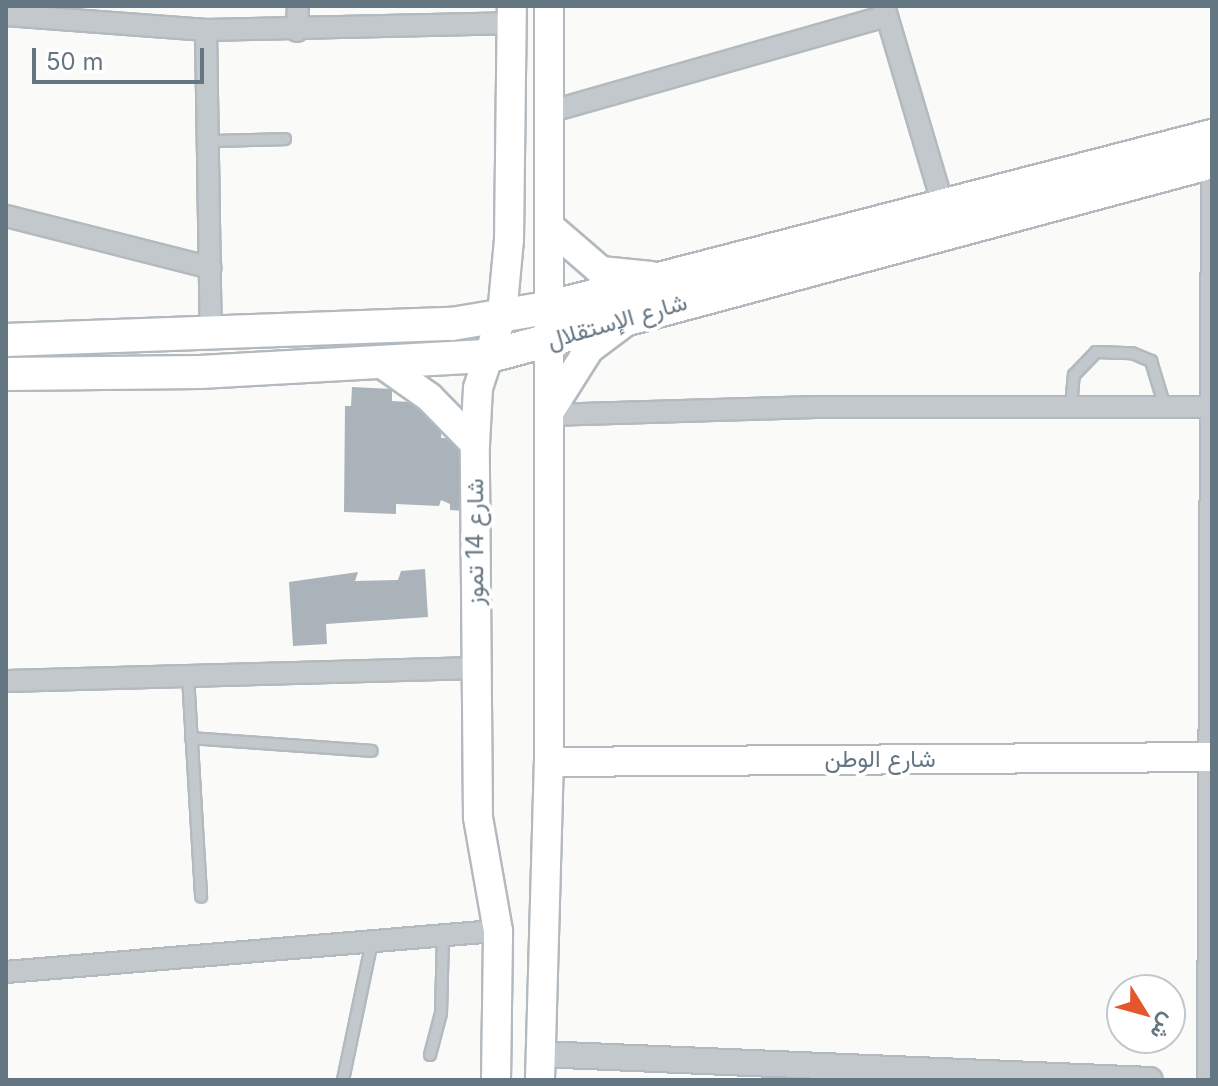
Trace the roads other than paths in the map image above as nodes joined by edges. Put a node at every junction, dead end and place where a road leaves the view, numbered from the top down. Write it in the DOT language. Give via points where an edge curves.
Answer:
graph roads {
  1 [pos="298,6"];
  2 [pos="549,6"];
  3 [pos="885,11"];
  4 [pos="512,14"];
  5 [pos="6,15"];
  6 [pos="125,16"];
  7 [pos="206,30"];
  8 [pos="297,31"];
  9 [pos="549,112"];
  10 [pos="1212,136"];
  11 [pos="285,139"];
  12 [pos="209,141"];
  13 [pos="1212,162"];
  14 [pos="942,202"];
  15 [pos="6,216"];
  16 [pos="549,226"];
  17 [pos="211,268"];
  18 [pos="664,274"];
  19 [pos="547,308"];
  20 [pos="636,314"];
  21 [pos="502,315"];
  22 [pos="211,336"];
  23 [pos="6,340"];
  24 [pos="548,340"];
  25 [pos="490,356"];
  26 [pos="381,363"];
  27 [pos="6,374"];
  28 [pos="1071,407"];
  29 [pos="1165,407"];
  30 [pos="1212,407"];
  31 [pos="548,415"];
  32 [pos="475,444"];
  33 [pos="474,668"];
  34 [pos="188,676"];
  35 [pos="6,681"];
  36 [pos="191,738"];
  37 [pos="372,751"];
  38 [pos="1211,757"];
  39 [pos="549,762"];
  40 [pos="201,897"];
  41 [pos="498,931"];
  42 [pos="443,935"];
  43 [pos="372,941"];
  44 [pos="6,972"];
  45 [pos="430,1055"];
  46 [pos="540,1067"];
  47 [pos="1028,1077"];
  48 [pos="343,1080"];
  49 [pos="496,1080"];
  50 [pos="1149,1080"];
  51 [pos="1208,1080"];
  1 -- 8 [label="street"];
  2 -- 9 [label="main road"];
  3 -- 9 [label="street"];
  3 -- 14 [label="street"];
  4 -- 8 [label="street"];
  4 -- 21 [label="main road, شارع 14 تموز"];
  5 -- 6 [label="street"];
  6 -- 7 [label="street"];
  7 -- 8 [label="street"];
  7 -- 12 [label="street"];
  9 -- 16 [label="main road"];
  10 -- 14 [label="main road, شارع الإستقلال"];
  11 -- 12 [label="lane"];
  12 -- 17 [label="street"];
  13 -- 20 [label="main road, شارع الإستقلال"];
  13 -- 30 [label="street"];
  14 -- 18 [label="main road, شارع الإستقلال"];
  15 -- 17 [label="street"];
  16 -- 18 [label="main road" via="601,271 636,277"];
  16 -- 19 [label="main road"];
  17 -- 22 [label="street"];
  18 -- 19 [label="main road, شارع الإستقلال"];
  19 -- 21 [label="main road, شارع الإستقلال"];
  19 -- 24 [label="main road"];
  20 -- 24 [label="main road, شارع الإستقلال"];
  20 -- 31 [label="main road" via="589,349"];
  21 -- 22 [label="main road, شارع الإستقلال" via="452,324"];
  21 -- 25 [label="main road, شارع 14 تموز"];
  22 -- 23 [label="main road, شارع الإستقلال"];
  24 -- 25 [label="main road, شارع الإستقلال"];
  24 -- 31 [label="main road"];
  25 -- 26 [label="main road, شارع الإستقلال"];
  25 -- 32 [label="main road, شارع 14 تموز" via="478,388"];
  26 -- 27 [label="main road, شارع الإستقلال"];
  26 -- 32 [label="main road" via="429,397"];
  28 -- 29 [label="street"];
  28 -- 29 [label="lane" via="1074,375 1096,352 1132,353 1151,361"];
  28 -- 31 [label="street" via="711,408"];
  29 -- 30 [label="street"];
  30 -- 38 [label="street"];
  31 -- 39 [label="main road"];
  32 -- 33 [label="main road, شارع 14 تموز"];
  33 -- 34 [label="street"];
  33 -- 41 [label="main road, شارع 14 تموز" via="478,817"];
  34 -- 35 [label="street"];
  34 -- 36 [label="lane"];
  36 -- 37 [label="lane"];
  36 -- 40 [label="lane"];
  38 -- 39 [label="main road, شارع الوطن"];
  38 -- 51 [label="street"];
  39 -- 46 [label="main road"];
  41 -- 42 [label="street"];
  41 -- 49 [label="main road, شارع 14 تموز"];
  42 -- 43 [label="street"];
  42 -- 45 [label="lane" via="441,1013"];
  43 -- 44 [label="street"];
  43 -- 48 [label="lane"];
  46 -- 47 [label="street"];
  47 -- 50 [label="street"];
}
